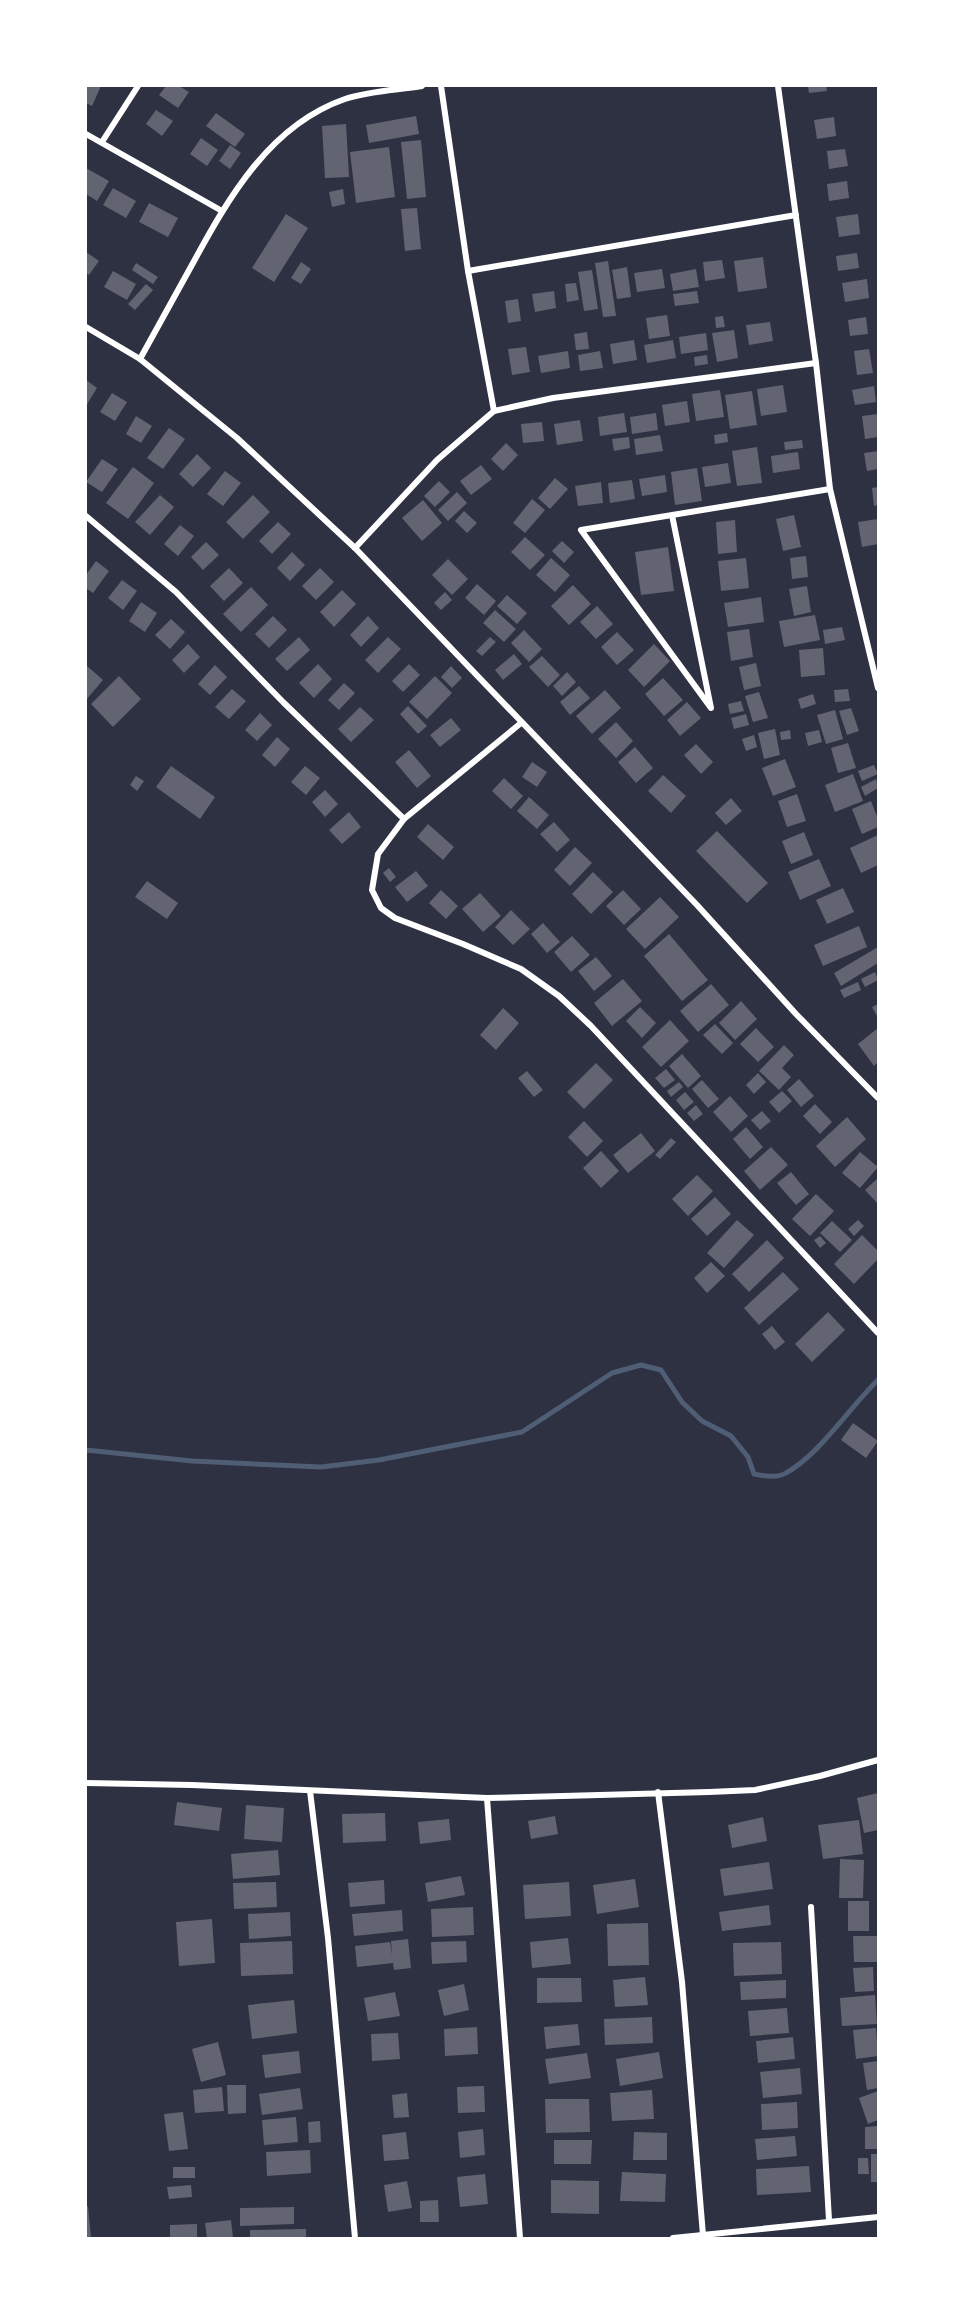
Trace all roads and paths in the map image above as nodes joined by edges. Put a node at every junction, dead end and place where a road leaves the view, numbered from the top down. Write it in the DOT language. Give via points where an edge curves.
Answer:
graph roads {
  1 [pos="138,86"];
  2 [pos="422,86"];
  3 [pos="441,86"];
  4 [pos="778,86"];
  5 [pos="86,134"];
  6 [pos="102,142"];
  7 [pos="222,211"];
  8 [pos="796,215"];
  9 [pos="468,271"];
  10 [pos="86,327"];
  11 [pos="140,359"];
  12 [pos="816,363"];
  13 [pos="494,411"];
  14 [pos="830,489"];
  15 [pos="672,515"];
  16 [pos="86,516"];
  17 [pos="355,548"];
  18 [pos="879,688"];
  19 [pos="521,723"];
  20 [pos="404,819"];
  21 [pos="879,1098"];
  22 [pos="879,1333"];
  23 [pos="879,1760"];
  24 [pos="86,1783"];
  25 [pos="310,1791"];
  26 [pos="658,1792"];
  27 [pos="487,1798"];
  28 [pos="811,1907"];
  29 [pos="879,2217"];
  30 [pos="830,2220"];
  31 [pos="703,2235"];
  32 [pos="355,2238"];
  33 [pos="520,2238"];
  34 [pos="673,2238"];
  1 -- 6 [label="street"];
  2 -- 7 [label="street" via="346,99 309,116 261,157"];
  3 -- 9 [label="street"];
  4 -- 8 [label="street"];
  5 -- 6 [label="street"];
  6 -- 7 [label="street"];
  7 -- 11 [label="street"];
  8 -- 9 [label="street"];
  8 -- 12 [label="street"];
  9 -- 13 [label="street"];
  10 -- 11 [label="street"];
  11 -- 17 [label="street" via="237,438"];
  12 -- 13 [label="street" via="553,398"];
  12 -- 14 [label="street"];
  13 -- 17 [label="street" via="437,460"];
  14 -- 15 [label="street"];
  14 -- 18 [label="street"];
  15 -- 15 [label="street" via="697,640 711,708 582,530"];
  16 -- 20 [label="street" via="176,591"];
  17 -- 19 [label="street"];
  19 -- 20 [label="street"];
  19 -- 21 [label="street"];
  20 -- 22 [label="street" via="378,854 372,890 381,908 395,918 521,969 559,996"];
  23 -- 26 [label="street" via="755,1790"];
  24 -- 25 [label="street"];
  25 -- 27 [label="street"];
  25 -- 32 [label="street" via="328,1938"];
  26 -- 27 [label="street"];
  26 -- 31 [label="street" via="682,1982"];
  27 -- 33 [label="street"];
  28 -- 30 [label="street"];
  29 -- 30 [label="street"];
  30 -- 31 [label="street"];
  31 -- 34 [label="street"];
}
